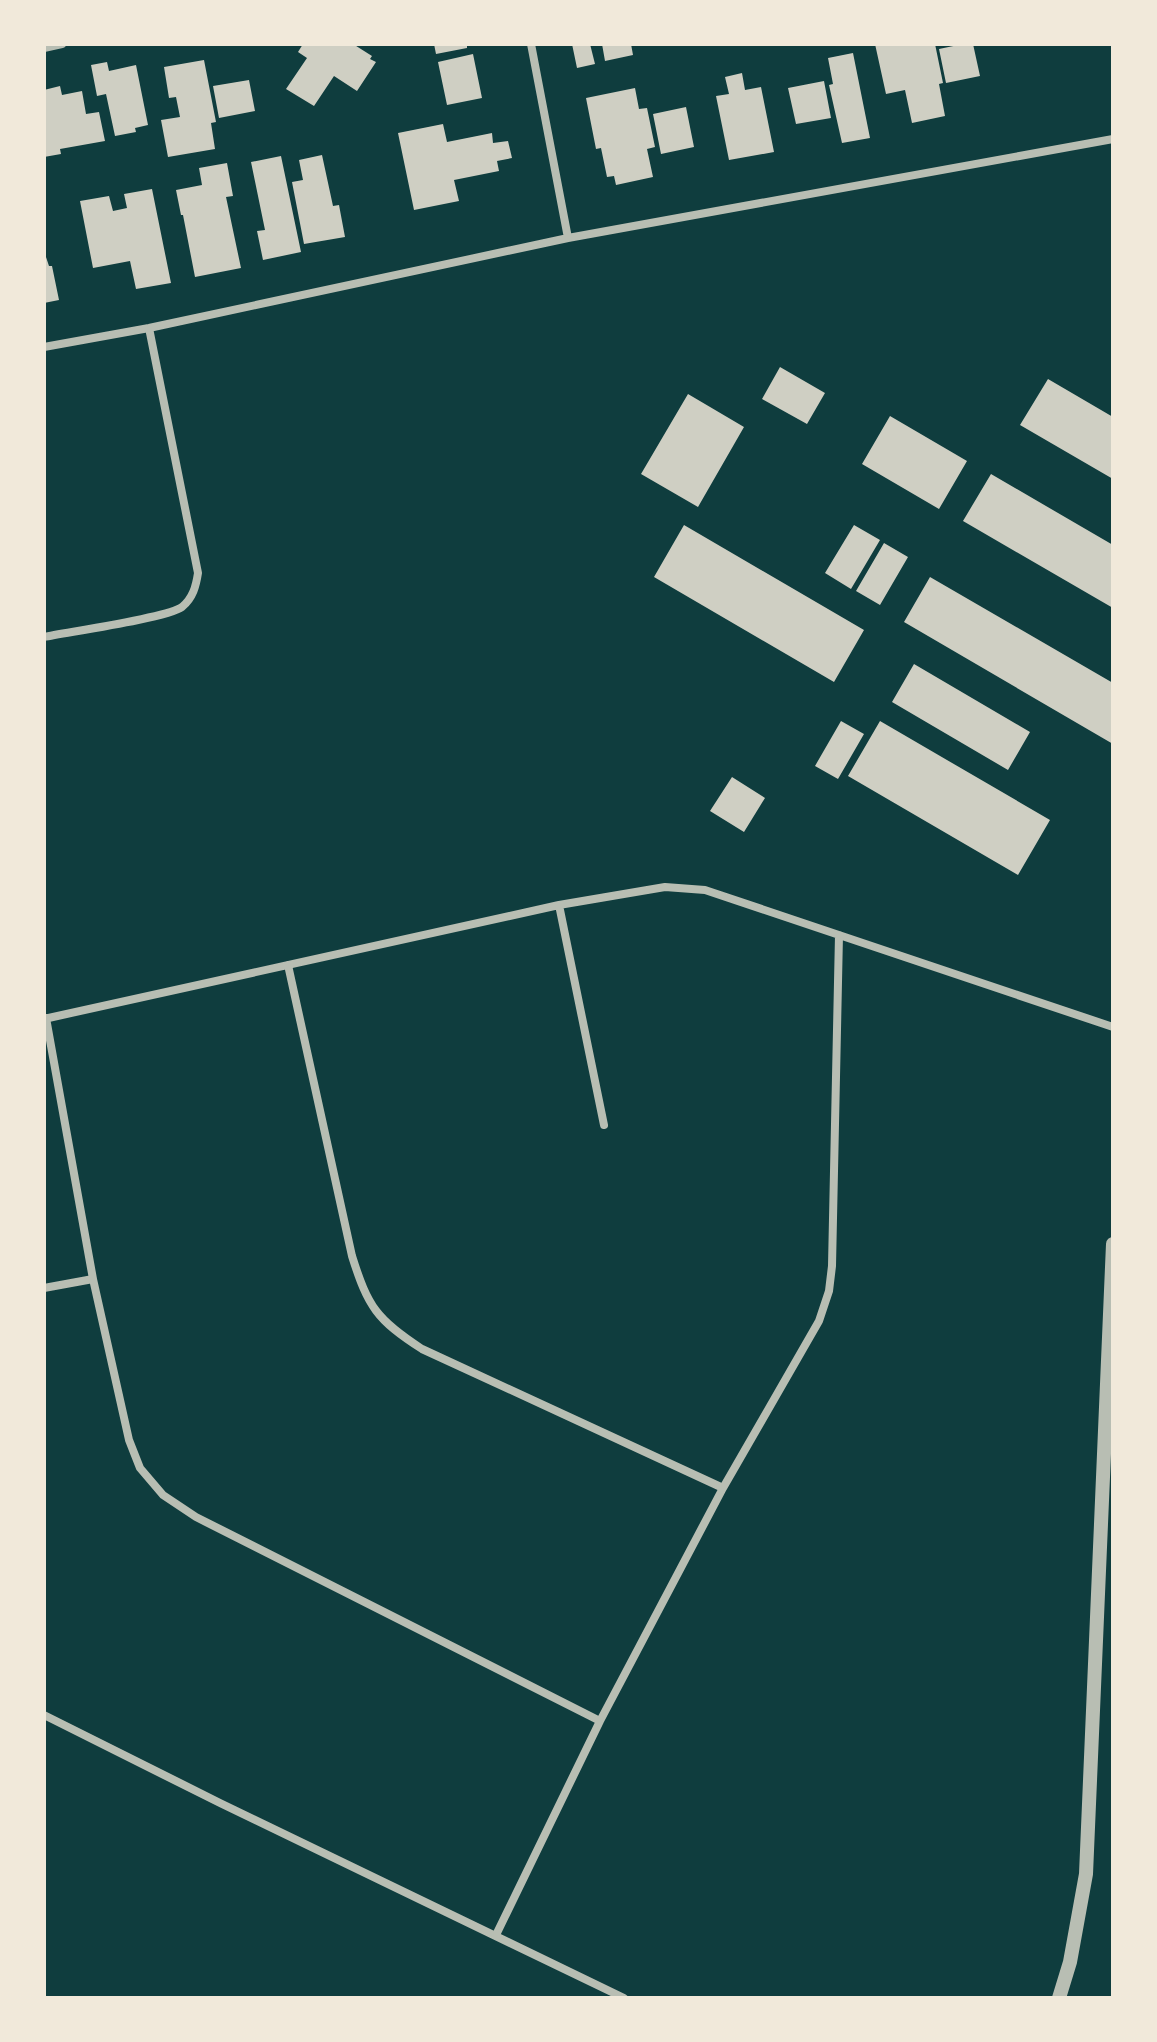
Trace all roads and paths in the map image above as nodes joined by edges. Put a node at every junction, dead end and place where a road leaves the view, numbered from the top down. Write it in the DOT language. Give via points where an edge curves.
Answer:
graph roads {
  1 [pos="62,44"];
  2 [pos="531,44"];
  3 [pos="44,48"];
  4 [pos="1113,139"];
  5 [pos="568,238"];
  6 [pos="149,328"];
  7 [pos="44,347"];
  8 [pos="44,637"];
  9 [pos="559,905"];
  10 [pos="839,935"];
  11 [pos="288,965"];
  12 [pos="45,1018"];
  13 [pos="1113,1027"];
  14 [pos="604,1125"];
  15 [pos="1113,1244"];
  16 [pos="93,1279"];
  17 [pos="44,1288"];
  18 [pos="1109,1412"];
  19 [pos="723,1488"];
  20 [pos="44,1715"];
  21 [pos="600,1721"];
  22 [pos="496,1935"];
  23 [pos="624,1998"];
  24 [pos="1059,1998"];
  1 -- 3 [label="street"];
  2 -- 5 [label="street"];
  4 -- 5 [label="street"];
  5 -- 6 [label="street"];
  6 -- 7 [label="street"];
  6 -- 8 [label="street" via="198,573 195,590 181,608"];
  9 -- 10 [label="street" via="683,887"];
  9 -- 11 [label="street"];
  9 -- 14 [label="street"];
  10 -- 13 [label="street"];
  10 -- 19 [label="street" via="829,1291 804,1351"];
  11 -- 12 [label="street"];
  11 -- 19 [label="street" via="352,1256 374,1311 422,1349"];
  12 -- 16 [label="street"];
  15 -- 18 [label="street"];
  16 -- 17 [label="street"];
  16 -- 21 [label="street" via="129,1440 140,1468 163,1495 196,1517"];
  18 -- 24 [label="street" via="1086,1874"];
  19 -- 21 [label="street"];
  20 -- 22 [label="street"];
  21 -- 22 [label="street"];
  22 -- 23 [label="street"];
}
